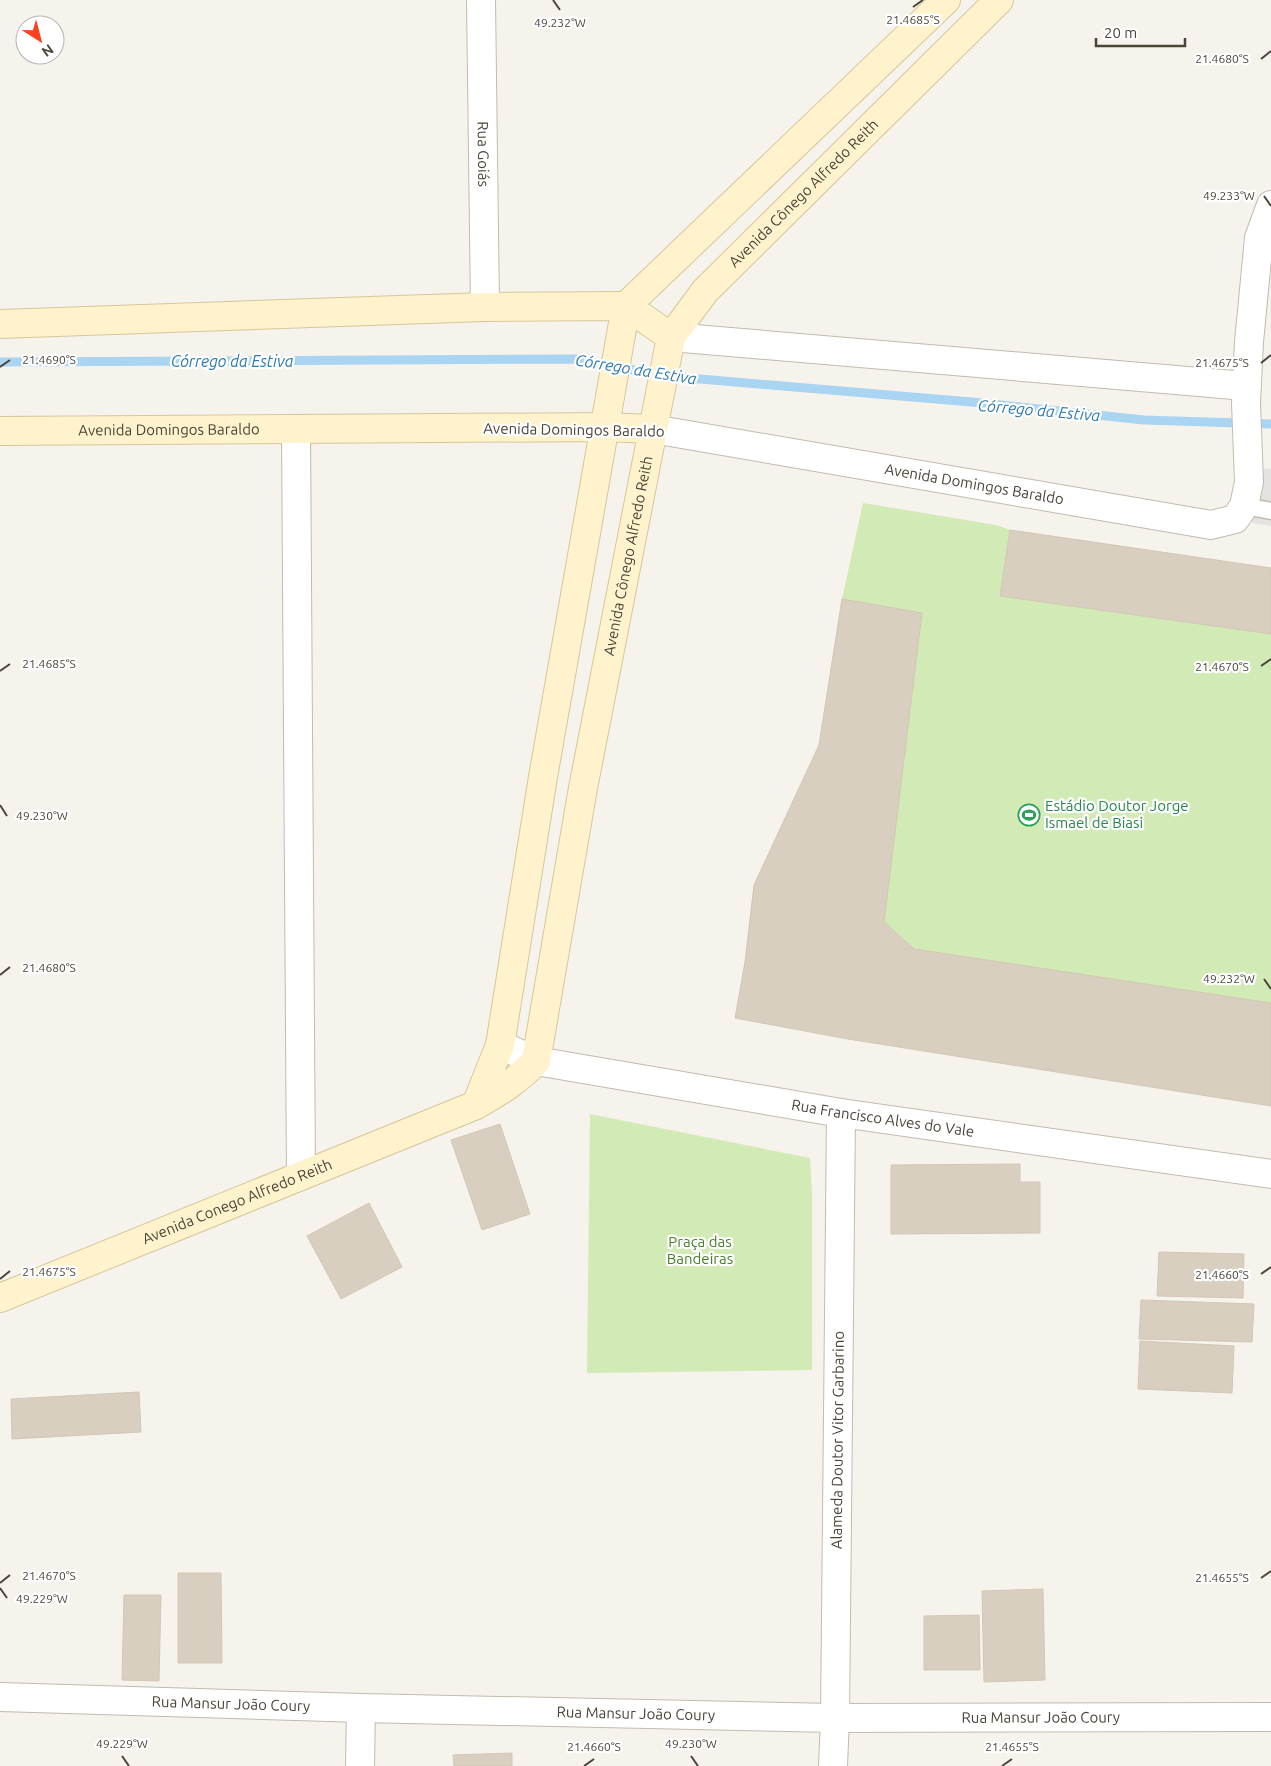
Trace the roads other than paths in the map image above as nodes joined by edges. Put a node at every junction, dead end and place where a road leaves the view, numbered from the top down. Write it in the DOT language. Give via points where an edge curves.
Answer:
graph roads {
  1 [pos="481,0"];
  2 [pos="946,0"];
  3 [pos="996,1"];
  4 [pos="1271,205"];
  5 [pos="626,306"];
  6 [pos="485,307"];
  7 [pos="0,324"];
  8 [pos="669,346"];
  9 [pos="1246,395"];
  10 [pos="604,427"];
  11 [pos="653,429"];
  12 [pos="296,430"];
  13 [pos="0,431"];
  14 [pos="1244,506"];
  15 [pos="1271,510"];
  16 [pos="543,777"];
  17 [pos="583,788"];
  18 [pos="500,1045"];
  19 [pos="536,1061"];
  20 [pos="476,1105"];
  21 [pos="841,1113"];
  22 [pos="1271,1174"];
  23 [pos="301,1176"];
  24 [pos="0,1298"];
  25 [pos="0,1697"];
  26 [pos="361,1708"];
  27 [pos="1271,1717"];
  28 [pos="835,1718"];
  29 [pos="360,1766"];
  30 [pos="833,1766"];
  1 -- 6 [label="street, Rua Goiás"];
  2 -- 5 [label="main road"];
  3 -- 8 [label="main road, Avenida Cônego Alfredo Reith" via="705,290"];
  4 -- 9 [label="street" via="1259,238"];
  5 -- 6 [label="main road"];
  5 -- 8 [label="main road"];
  5 -- 10 [label="main road"];
  6 -- 7 [label="main road"];
  8 -- 9 [label="street"];
  8 -- 11 [label="main road, Avenida Cônego Alfredo Reith"];
  9 -- 14 [label="street" via="1249,482"];
  10 -- 11 [label="main road, Avenida Domingos Baraldo"];
  10 -- 12 [label="main road, Avenida Domingos Baraldo"];
  10 -- 16 [label="main road"];
  11 -- 14 [label="street, Avenida Domingos Baraldo" via="1211,525 1235,519"];
  11 -- 17 [label="main road, Avenida Cônego Alfredo Reith"];
  12 -- 13 [label="main road, Avenida Domingos Baraldo"];
  12 -- 23 [label="street"];
  14 -- 15 [label="lane"];
  16 -- 17 [label="main road"];
  16 -- 18 [label="main road"];
  17 -- 19 [label="main road, Avenida Cônego Alfredo Reith"];
  18 -- 19 [label="street, Rua Francisco Alves do Vale"];
  18 -- 20 [label="main road"];
  19 -- 20 [label="main road, Avenida Conego Alfredo Reith" via="500,1092"];
  19 -- 21 [label="street, Rua Francisco Alves do Vale"];
  20 -- 23 [label="main road, Avenida Conego Alfredo Reith"];
  21 -- 22 [label="street, Rua Francisco Alves do Vale"];
  21 -- 28 [label="street, Alameda Doutor Vitor Garbarino"];
  23 -- 24 [label="main road, Avenida Conego Alfredo Reith"];
  25 -- 26 [label="street, Rua Mansur João Coury"];
  26 -- 28 [label="street, Rua Mansur João Coury"];
  26 -- 29 [label="street"];
  27 -- 28 [label="street, Rua Mansur João Coury"];
  28 -- 30 [label="street, Alameda Doutor Vitor Garbarino"];
}
